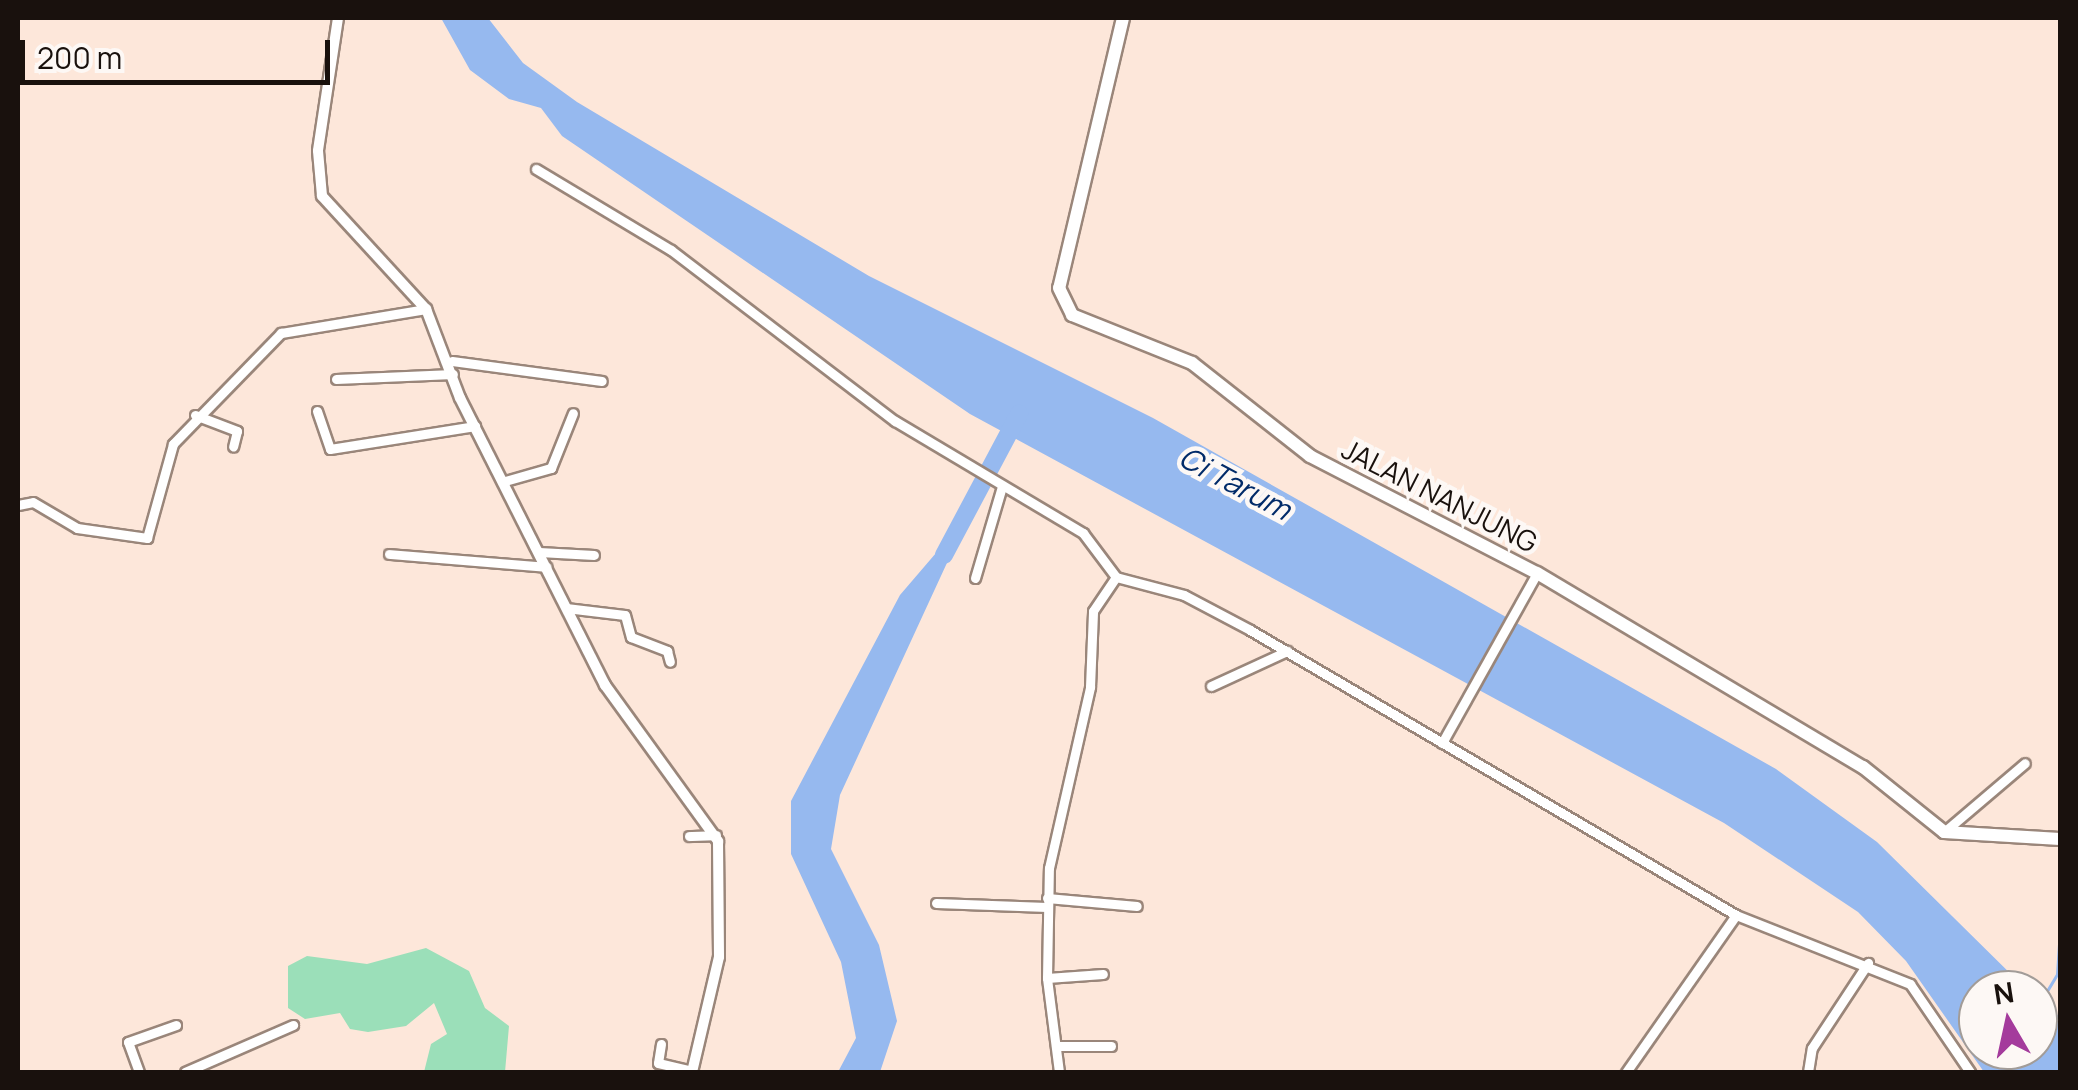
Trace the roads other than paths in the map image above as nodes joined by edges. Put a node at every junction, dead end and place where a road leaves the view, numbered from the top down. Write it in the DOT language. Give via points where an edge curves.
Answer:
graph roads {
  1 [pos="338,18"];
  2 [pos="1123,18"];
  3 [pos="536,170"];
  4 [pos="426,309"];
  5 [pos="452,361"];
  6 [pos="454,374"];
  7 [pos="336,379"];
  8 [pos="602,381"];
  9 [pos="317,412"];
  10 [pos="573,413"];
  11 [pos="195,415"];
  12 [pos="475,426"];
  13 [pos="234,447"];
  14 [pos="505,481"];
  15 [pos="1002,486"];
  16 [pos="18,506"];
  17 [pos="539,552"];
  18 [pos="389,554"];
  19 [pos="594,554"];
  20 [pos="546,567"];
  21 [pos="1537,573"];
  22 [pos="1116,576"];
  23 [pos="974,578"];
  24 [pos="566,608"];
  25 [pos="1287,650"];
  26 [pos="670,662"];
  27 [pos="1211,686"];
  28 [pos="1442,743"];
  29 [pos="2025,763"];
  30 [pos="1944,832"];
  31 [pos="716,834"];
  32 [pos="689,836"];
  33 [pos="2060,839"];
  34 [pos="1047,902"];
  35 [pos="936,904"];
  36 [pos="1137,906"];
  37 [pos="1736,915"];
  38 [pos="1868,963"];
  39 [pos="1104,974"];
  40 [pos="1046,978"];
  41 [pos="176,1025"];
  42 [pos="293,1025"];
  43 [pos="661,1044"];
  44 [pos="1056,1046"];
  45 [pos="1111,1046"];
  46 [pos="139,1072"];
  47 [pos="185,1072"];
  48 [pos="692,1072"];
  49 [pos="1059,1072"];
  50 [pos="1626,1072"];
  51 [pos="1808,1072"];
  52 [pos="1970,1072"];
  1 -- 4 [label="street" via="318,151 322,196"];
  2 -- 21 [label="main road, JALAN NANJUNG" via="1060,299 1072,315 1210,374 1310,456"];
  3 -- 15 [label="street" via="671,250 800,353"];
  4 -- 5 [label="street"];
  4 -- 11 [label="street" via="286,330"];
  5 -- 6 [label="street"];
  5 -- 8 [label="street"];
  6 -- 7 [label="street" via="402,383"];
  6 -- 12 [label="street"];
  9 -- 12 [label="street" via="330,449"];
  10 -- 14 [label="street" via="551,468"];
  11 -- 13 [label="street" via="236,431"];
  11 -- 16 [label="street" via="160,469 147,538"];
  12 -- 14 [label="street"];
  14 -- 17 [label="street"];
  15 -- 22 [label="street" via="1083,533"];
  15 -- 23 [label="street"];
  17 -- 19 [label="street"];
  17 -- 20 [label="street"];
  18 -- 20 [label="street"];
  20 -- 24 [label="street"];
  21 -- 28 [label="street"];
  21 -- 30 [label="main road, JALAN NANJUNG" via="1863,767"];
  22 -- 25 [label="street" via="1184,595"];
  22 -- 34 [label="street" via="1093,610 1090,687"];
  24 -- 26 [label="street" via="623,614 631,637 667,651"];
  24 -- 31 [label="street" via="643,742"];
  25 -- 27 [label="street"];
  25 -- 28 [label="street"];
  28 -- 37 [label="street"];
  29 -- 30 [label="street"];
  30 -- 33 [label="main road"];
  31 -- 32 [label="street"];
  31 -- 48 [label="street" via="724,892 719,956"];
  34 -- 35 [label="street"];
  34 -- 36 [label="street"];
  34 -- 40 [label="street"];
  37 -- 38 [label="street"];
  37 -- 50 [label="street"];
  38 -- 51 [label="street" via="1812,1048"];
  38 -- 52 [label="street" via="1918,990"];
  39 -- 40 [label="street"];
  40 -- 44 [label="street"];
  41 -- 46 [label="street" via="128,1042"];
  42 -- 47 [label="street"];
  43 -- 48 [label="street" via="658,1063"];
  44 -- 45 [label="street"];
  44 -- 49 [label="street"];
}
